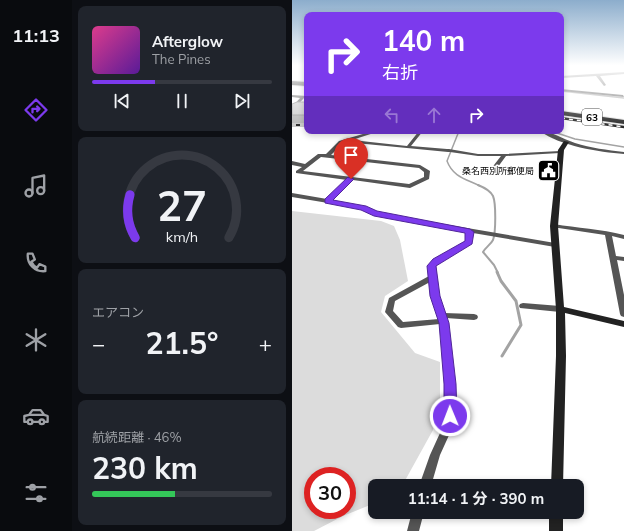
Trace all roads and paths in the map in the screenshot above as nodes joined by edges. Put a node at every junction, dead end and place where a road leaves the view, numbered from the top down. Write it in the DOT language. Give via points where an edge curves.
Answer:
graph roads {
  1 [pos="564,90"];
  2 [pos="292,96"];
  3 [pos="623,96"];
  4 [pos="304,97"];
  5 [pos="304,98"];
  6 [pos="292,110"];
  7 [pos="564,113"];
  8 [pos="624,122"];
  9 [pos="368,134"];
  10 [pos="419,134"];
  11 [pos="549,134"];
  12 [pos="346,141"];
  13 [pos="566,142"];
  14 [pos="408,147"];
  15 [pos="560,152"];
  16 [pos="624,153"];
  17 [pos="504,155"];
  18 [pos="327,156"];
  19 [pos="292,163"];
  20 [pos="306,166"];
  21 [pos="490,174"];
  22 [pos="351,179"];
  23 [pos="292,195"];
  24 [pos="328,201"];
  25 [pos="554,226"];
  26 [pos="470,232"];
  27 [pos="608,233"];
  28 [pos="624,237"];
  29 [pos="556,245"];
  30 [pos="612,257"];
  31 [pos="624,259"];
  32 [pos="432,278"];
  33 [pos="621,286"];
  34 [pos="523,306"];
  35 [pos="560,309"];
  36 [pos="624,314"];
  37 [pos="474,316"];
  38 [pos="442,318"];
  39 [pos="624,324"];
  40 [pos="427,479"];
  41 [pos="557,479"];
  42 [pos="416,519"];
  43 [pos="556,519"];
  44 [pos="413,531"];
  45 [pos="556,531"];
  1 -- 3 [label="street"];
  2 -- 4 [label="street"];
  5 -- 6 [label="street"];
  7 -- 8 [label="main road, 63"];
  9 -- 12 [label="street"];
  10 -- 14 [label="street"];
  11 -- 13 [label="street"];
  12 -- 14 [label="street"];
  12 -- 18 [label="street" via="341,142"];
  13 -- 15 [label="street"];
  13 -- 16 [label="street" via="592,150"];
  14 -- 17 [label="street"];
  15 -- 17 [label="street"];
  15 -- 25 [label="street"];
  17 -- 21 [label="street"];
  18 -- 20 [label="street" via="320,155"];
  18 -- 22 [label="street" via="420,167 427,171 427,178 410,186"];
  19 -- 20 [label="street"];
  20 -- 22 [label="street" via="298,172"];
  22 -- 24 [label="street"];
  23 -- 24 [label="street"];
  24 -- 26 [label="street"];
  25 -- 27 [label="street"];
  25 -- 29 [label="street"];
  26 -- 29 [label="street"];
  26 -- 32 [label="street" via="469,242 434,263"];
  27 -- 28 [label="street"];
  27 -- 30 [label="street"];
  29 -- 35 [label="street"];
  30 -- 31 [label="street"];
  30 -- 33 [label="street"];
  32 -- 38 [label="street"];
  32 -- 38 [label="street" via="392,300 389,312 401,326"];
  33 -- 36 [label="street"];
  34 -- 35 [label="street"];
  35 -- 39 [label="street"];
  35 -- 41 [label="street" via="561,383"];
  37 -- 38 [label="street"];
  38 -- 40 [label="street" via="450,384 450,416"];
  42 -- 44 [label="street"];
  43 -- 45 [label="street"];
}
